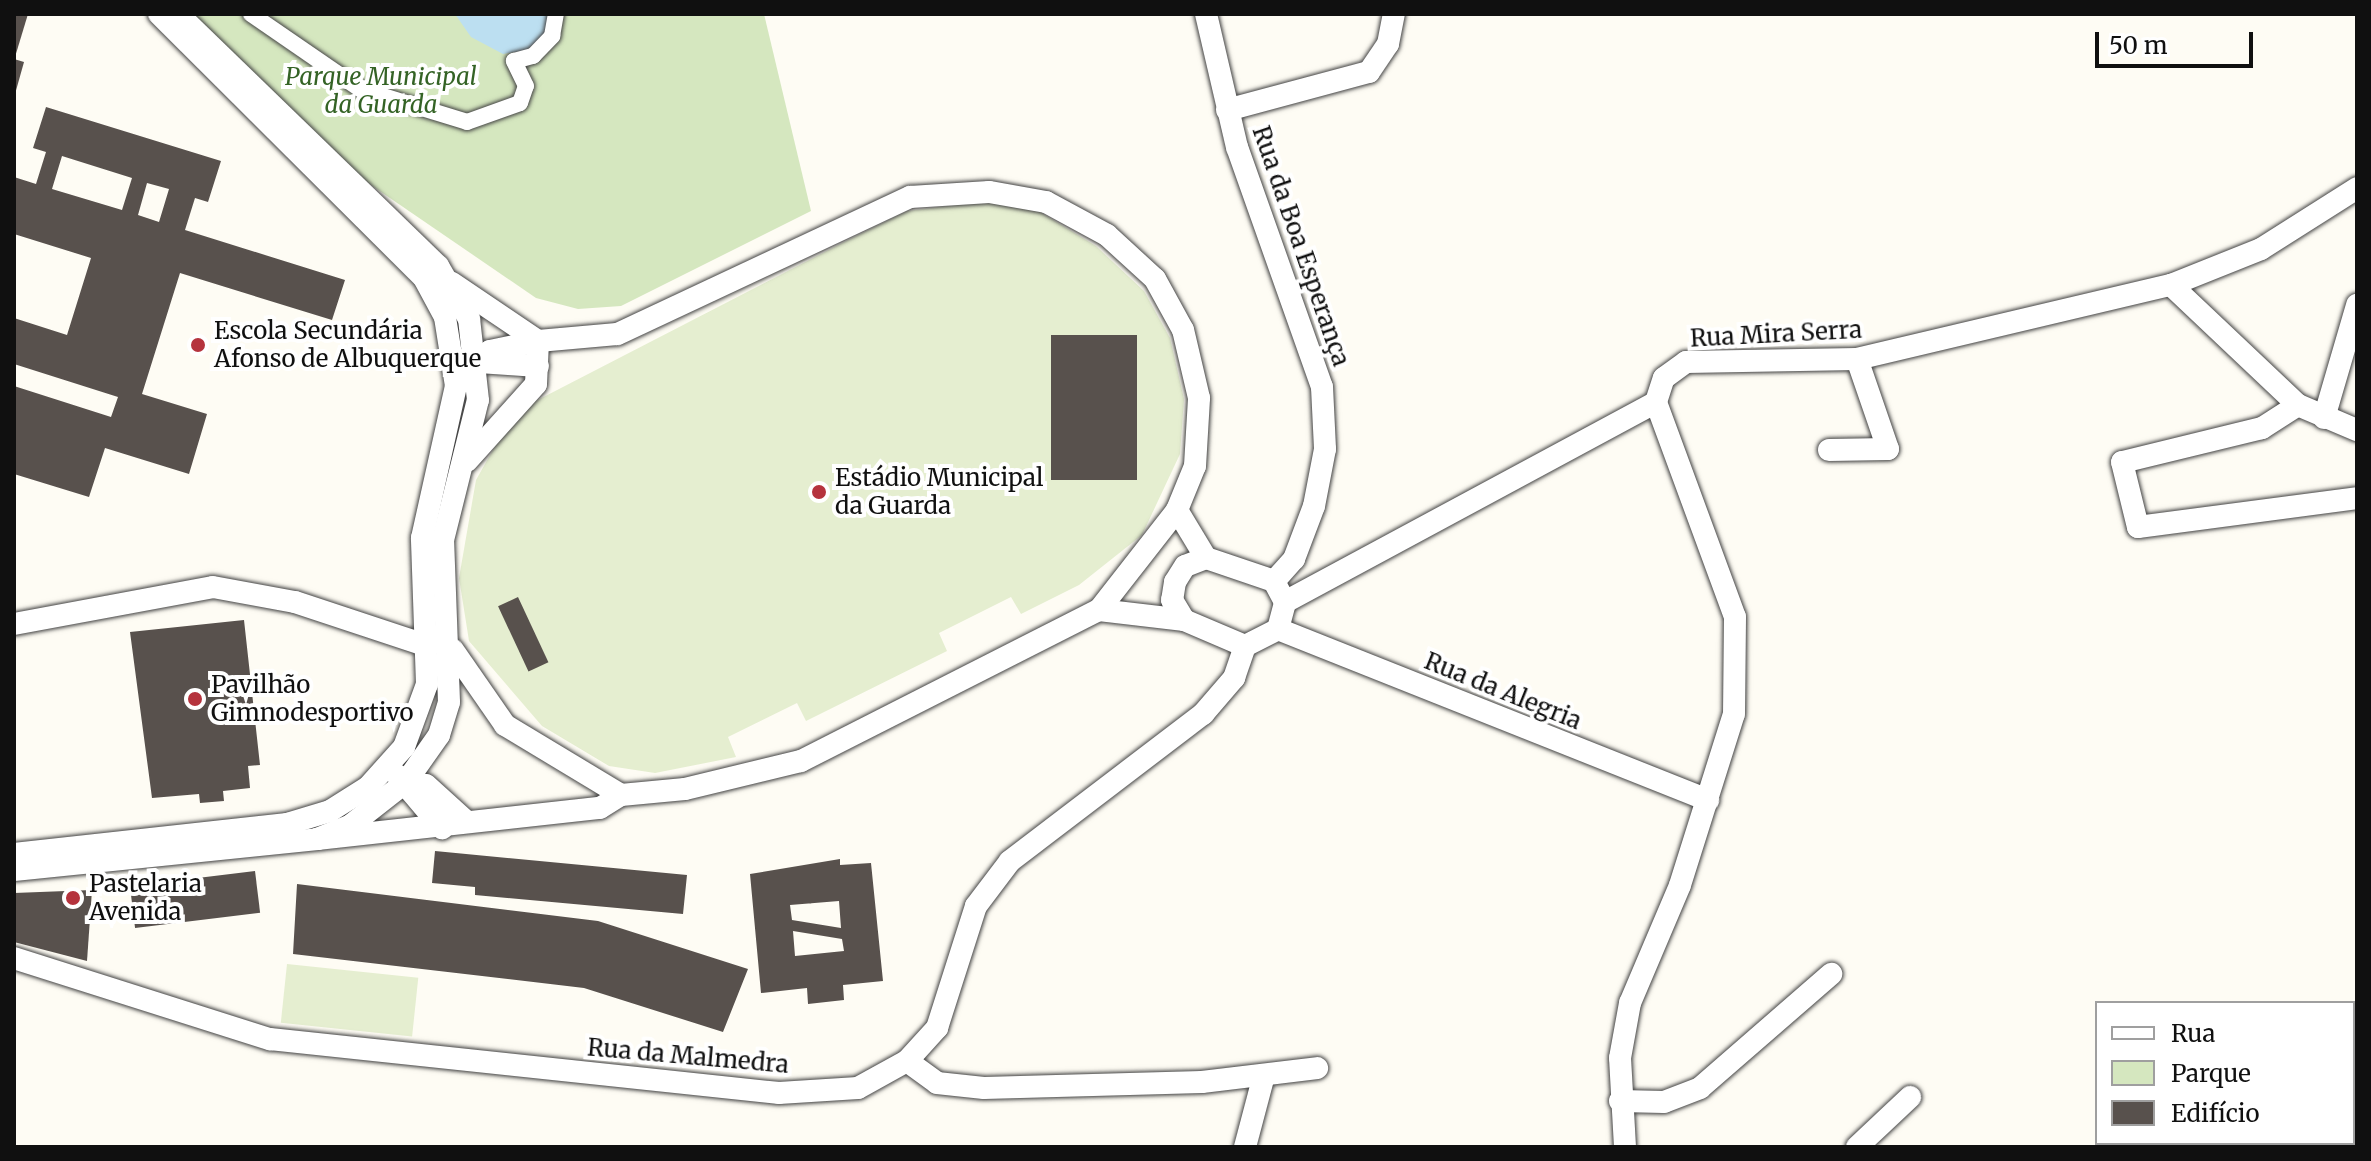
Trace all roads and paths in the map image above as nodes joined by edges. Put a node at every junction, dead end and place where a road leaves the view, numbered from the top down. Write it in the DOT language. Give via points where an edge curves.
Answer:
graph roads {
  1 [pos="159,14"];
  2 [pos="178,14"];
  3 [pos="251,14"];
  4 [pos="556,14"];
  5 [pos="1206,14"];
  6 [pos="1394,14"];
  7 [pos="1227,110"];
  8 [pos="2357,188"];
  9 [pos="452,283"];
  10 [pos="2171,285"];
  11 [pos="2357,305"];
  12 [pos="538,341"];
  13 [pos="1857,359"];
  14 [pos="468,363"];
  15 [pos="538,366"];
  16 [pos="1656,402"];
  17 [pos="2298,405"];
  18 [pos="2324,418"];
  19 [pos="2357,430"];
  20 [pos="1829,450"];
  21 [pos="463,467"];
  22 [pos="2357,498"];
  23 [pos="1177,510"];
  24 [pos="1206,558"];
  25 [pos="1274,581"];
  26 [pos="1285,602"];
  27 [pos="1099,610"];
  28 [pos="1184,620"];
  29 [pos="14,624"];
  30 [pos="1278,629"];
  31 [pos="428,646"];
  32 [pos="1245,646"];
  33 [pos="453,650"];
  34 [pos="388,767"];
  35 [pos="406,782"];
  36 [pos="621,795"];
  37 [pos="1708,800"];
  38 [pos="467,822"];
  39 [pos="442,828"];
  40 [pos="317,839"];
  41 [pos="14,854"];
  42 [pos="14,870"];
  43 [pos="14,958"];
  44 [pos="1831,974"];
  45 [pos="907,1061"];
  46 [pos="1317,1068"];
  47 [pos="1264,1075"];
  48 [pos="1910,1097"];
  49 [pos="1620,1107"];
  50 [pos="1245,1147"];
  51 [pos="1611,1147"];
  52 [pos="1625,1147"];
  53 [pos="1857,1147"];
  1 -- 14 [label="street" via="424,278"];
  2 -- 9 [label="street"];
  3 -- 4 [label="street" via="360,89 467,122 520,103 526,86 514,61 533,56 552,36"];
  5 -- 7 [label="street, Rua da Boa Esperança"];
  6 -- 7 [label="street" via="1388,44 1369,72"];
  7 -- 25 [label="street, Rua da Boa Esperança" via="1322,387 1325,449 1314,506 1294,559"];
  8 -- 10 [label="street, Rua Mira Serra" via="2261,249"];
  9 -- 12 [label="street"];
  9 -- 14 [label="street"];
  10 -- 13 [label="street, Rua Mira Serra"];
  10 -- 17 [label="street"];
  11 -- 18 [label="street"];
  12 -- 14 [label="street" via="490,351"];
  12 -- 15 [label="street"];
  12 -- 23 [label="street" via="617,334 910,197 989,192 1046,202 1107,235 1155,279 1183,330 1199,398 1195,466"];
  13 -- 16 [label="street, Rua Mira Serra" via="1686,362 1664,378"];
  13 -- 20 [label="street" via="1888,449"];
  14 -- 15 [label="street"];
  14 -- 21 [label="street"];
  14 -- 31 [label="street" via="422,538"];
  15 -- 21 [label="street" via="536,384"];
  16 -- 26 [label="street"];
  16 -- 37 [label="street" via="1735,617 1734,714"];
  17 -- 18 [label="street"];
  17 -- 22 [label="street" via="2262,428 2122,462 2138,527"];
  18 -- 19 [label="street"];
  21 -- 33 [label="street" via="443,540"];
  23 -- 24 [label="street"];
  23 -- 27 [label="street"];
  24 -- 25 [label="street"];
  24 -- 28 [label="street" via="1185,566 1175,582 1172,600"];
  25 -- 26 [label="street"];
  26 -- 30 [label="street"];
  27 -- 28 [label="street"];
  27 -- 36 [label="street" via="801,761 685,789"];
  28 -- 32 [label="street"];
  29 -- 31 [label="street" via="213,587 295,602"];
  30 -- 32 [label="street"];
  30 -- 37 [label="street, Rua da Alegria"];
  31 -- 34 [label="street" via="417,720"];
  32 -- 45 [label="street, Rua da Malmedra" via="1234,678 1203,714 1010,861 976,906 937,1028"];
  33 -- 35 [label="street" via="439,735"];
  33 -- 36 [label="street" via="505,725"];
  34 -- 35 [label="street"];
  34 -- 41 [label="street" via="330,811 287,824"];
  35 -- 38 [label="street" via="426,785"];
  35 -- 39 [label="street"];
  35 -- 40 [label="street" via="351,825"];
  36 -- 38 [label="street" via="600,808"];
  37 -- 49 [label="street" via="1630,1003"];
  38 -- 39 [label="street"];
  39 -- 40 [label="street"];
  40 -- 42 [label="street"];
  43 -- 45 [label="street, Rua da Malmedra" via="270,1039 779,1093 858,1088"];
  44 -- 49 [label="street" via="1700,1088 1664,1102"];
  45 -- 47 [label="street" via="937,1083 984,1088"];
  46 -- 47 [label="street"];
  47 -- 50 [label="street"];
  48 -- 53 [label="street"];
  49 -- 51 [label="street"];
  49 -- 52 [label="street"];
}
